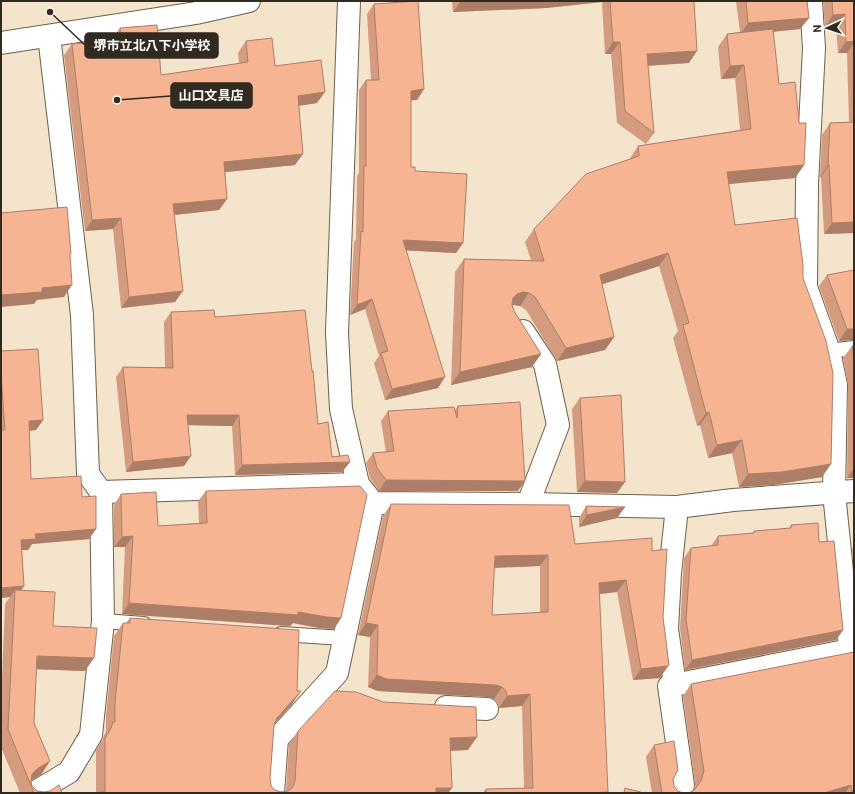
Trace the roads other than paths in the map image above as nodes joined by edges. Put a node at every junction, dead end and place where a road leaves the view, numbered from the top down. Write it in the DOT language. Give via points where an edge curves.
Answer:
graph roads {
  1 [pos="250,1"];
  2 [pos="349,1"];
  3 [pos="811,1"];
  4 [pos="50,36"];
  5 [pos="1,42"];
  6 [pos="514,317"];
  7 [pos="854,348"];
  8 [pos="829,351"];
  9 [pos="358,484"];
  10 [pos="101,492"];
  11 [pos="844,492"];
  12 [pos="373,503"];
  13 [pos="528,504"];
  14 [pos="677,507"];
  15 [pos="103,621"];
  16 [pos="157,625"];
  17 [pos="266,633"];
  18 [pos="344,638"];
  19 [pos="852,650"];
  20 [pos="327,683"];
  21 [pos="675,685"];
  22 [pos="347,692"];
  23 [pos="427,706"];
  24 [pos="487,709"];
  25 [pos="34,793"];
  26 [pos="273,793"];
  27 [pos="677,793"];
  1 -- 4 [label="street" via="196,13"];
  2 -- 9 [label="street" via="337,333 341,409"];
  3 -- 8 [label="street" via="814,48 807,184 806,287"];
  4 -- 5 [label="street"];
  4 -- 10 [label="street" via="82,315 88,474"];
  6 -- 13 [label="street" via="545,364 558,425"];
  7 -- 8 [label="lane"];
  8 -- 11 [label="street" via="836,385"];
  9 -- 10 [label="street"];
  9 -- 12 [label="street"];
  10 -- 15 [label="street"];
  11 -- 14 [label="street"];
  11 -- 19 [label="street"];
  12 -- 13 [label="street"];
  12 -- 18 [label="street"];
  13 -- 14 [label="street"];
  14 -- 21 [label="street" via="667,629"];
  15 -- 16 [label="lane"];
  15 -- 25 [label="street" via="91,734 69,772"];
  17 -- 18 [label="lane"];
  18 -- 20 [label="street" via="337,673"];
  19 -- 21 [label="street"];
  20 -- 22 [label="street"];
  20 -- 26 [label="street" via="277,740"];
  21 -- 27 [label="street" via="668,686 683,785"];
  23 -- 24 [label="street"];
}
